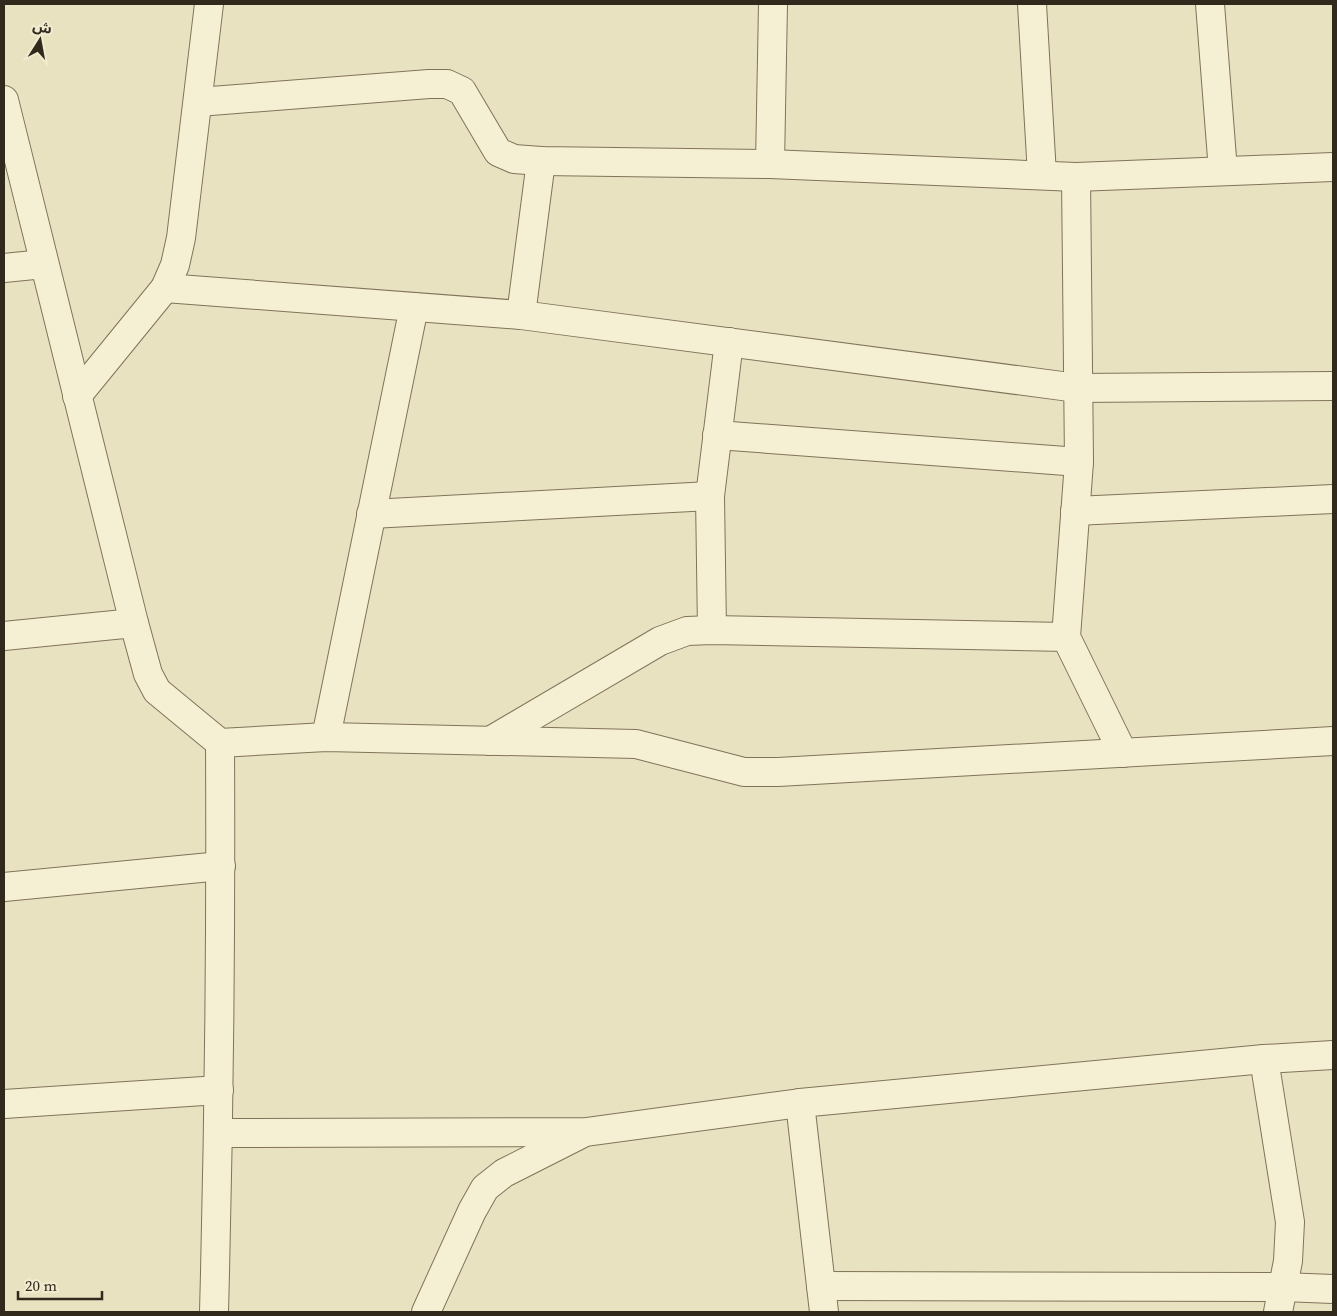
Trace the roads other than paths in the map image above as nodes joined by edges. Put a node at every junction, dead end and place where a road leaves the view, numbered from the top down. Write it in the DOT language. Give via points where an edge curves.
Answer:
graph roads {
  1 [pos="209,4"];
  2 [pos="773,4"];
  3 [pos="1032,4"];
  4 [pos="1210,4"];
  5 [pos="4,100"];
  6 [pos="198,102"];
  7 [pos="541,161"];
  8 [pos="770,164"];
  9 [pos="1333,167"];
  10 [pos="1223,171"];
  11 [pos="1042,175"];
  12 [pos="1076,177"];
  13 [pos="44,264"];
  14 [pos="4,268"];
  15 [pos="165,288"];
  16 [pos="414,307"];
  17 [pos="521,315"];
  18 [pos="729,342"];
  19 [pos="1333,386"];
  20 [pos="1077,388"];
  21 [pos="77,396"];
  22 [pos="717,435"];
  23 [pos="1079,462"];
  24 [pos="710,496"];
  25 [pos="1333,499"];
  26 [pos="1075,511"];
  27 [pos="371,514"];
  28 [pos="134,623"];
  29 [pos="712,630"];
  30 [pos="4,636"];
  31 [pos="1066,637"];
  32 [pos="326,737"];
  33 [pos="490,741"];
  34 [pos="1333,741"];
  35 [pos="220,744"];
  36 [pos="1123,753"];
  37 [pos="221,866"];
  38 [pos="4,887"];
  39 [pos="1333,1055"];
  40 [pos="1264,1059"];
  41 [pos="219,1090"];
  42 [pos="800,1103"];
  43 [pos="4,1104"];
  44 [pos="586,1132"];
  45 [pos="219,1133"];
  46 [pos="1333,1289"];
  47 [pos="822,1299"];
  48 [pos="1281,1300"];
  49 [pos="214,1312"];
  50 [pos="426,1312"];
  1 -- 6 [label="street"];
  2 -- 8 [label="street"];
  3 -- 11 [label="street"];
  4 -- 10 [label="street"];
  5 -- 13 [label="street"];
  6 -- 7 [label="street" via="447,84 462,91 498,152 514,159"];
  6 -- 15 [label="street" via="181,238 175,265"];
  7 -- 8 [label="street"];
  7 -- 17 [label="street"];
  8 -- 11 [label="street"];
  9 -- 10 [label="street"];
  10 -- 12 [label="street"];
  11 -- 12 [label="street"];
  12 -- 20 [label="street"];
  13 -- 14 [label="street"];
  13 -- 21 [label="street"];
  15 -- 16 [label="street"];
  15 -- 21 [label="street"];
  16 -- 17 [label="street"];
  16 -- 27 [label="street"];
  17 -- 18 [label="street"];
  18 -- 20 [label="street"];
  18 -- 22 [label="street"];
  19 -- 20 [label="street"];
  20 -- 23 [label="street"];
  21 -- 28 [label="street"];
  22 -- 23 [label="street"];
  22 -- 24 [label="street"];
  23 -- 26 [label="street"];
  24 -- 27 [label="street"];
  24 -- 29 [label="street"];
  25 -- 26 [label="street"];
  26 -- 31 [label="street"];
  27 -- 32 [label="street"];
  28 -- 30 [label="street"];
  28 -- 35 [label="street" via="148,674 157,691"];
  29 -- 31 [label="street"];
  29 -- 33 [label="street" via="687,631 660,641"];
  31 -- 36 [label="street"];
  32 -- 33 [label="street"];
  32 -- 35 [label="street"];
  33 -- 36 [label="street" via="636,744 744,772"];
  34 -- 36 [label="street"];
  35 -- 37 [label="street"];
  37 -- 38 [label="street"];
  37 -- 41 [label="street"];
  39 -- 40 [label="street"];
  40 -- 42 [label="street"];
  40 -- 48 [label="street" via="1290,1222"];
  41 -- 43 [label="street"];
  41 -- 45 [label="street"];
  42 -- 44 [label="street"];
  42 -- 47 [label="street"];
  44 -- 45 [label="street"];
  44 -- 50 [label="street" via="504,1173 485,1188"];
  45 -- 49 [label="street"];
  46 -- 48 [label="street"];
  47 -- 48 [label="street"];
}
